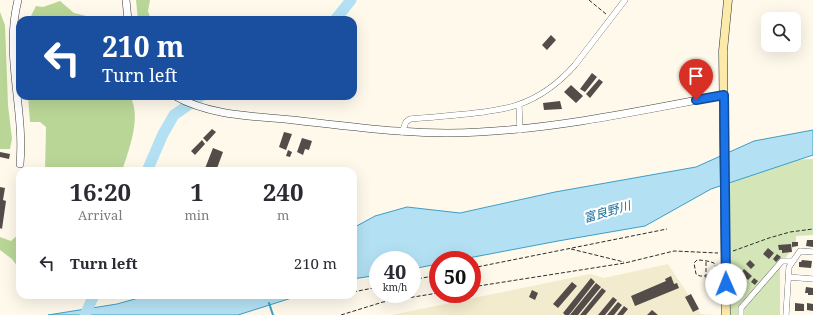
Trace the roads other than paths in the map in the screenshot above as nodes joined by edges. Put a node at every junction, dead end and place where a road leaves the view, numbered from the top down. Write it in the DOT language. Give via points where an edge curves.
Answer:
graph roads {
  1 [pos="18,0"];
  2 [pos="126,0"];
  3 [pos="624,0"];
  4 [pos="728,0"];
  5 [pos="128,16"];
  6 [pos="16,83"];
  7 [pos="724,95"];
  8 [pos="18,100"];
  9 [pos="184,100"];
  10 [pos="519,105"];
  11 [pos="520,130"];
  12 [pos="402,132"];
  13 [pos="20,164"];
  14 [pos="813,252"];
  15 [pos="792,261"];
  16 [pos="788,278"];
  17 [pos="813,279"];
  18 [pos="726,315"];
  19 [pos="741,315"];
  20 [pos="786,315"];
  1 -- 6 [label="street" via="12,45"];
  2 -- 5 [label="street"];
  3 -- 10 [label="street" via="575,65 539,94"];
  4 -- 7 [label="main road" via="723,51"];
  7 -- 11 [label="street"];
  7 -- 18 [label="main road"];
  8 -- 13 [label="street" via="21,131"];
  9 -- 12 [label="street" via="226,113"];
  10 -- 11 [label="street"];
  10 -- 12 [label="street" via="475,113 410,119"];
  11 -- 12 [label="street"];
  14 -- 15 [label="street" via="800,251"];
  15 -- 16 [label="street"];
  15 -- 19 [label="street" via="782,261 741,308"];
  16 -- 17 [label="street"];
  16 -- 20 [label="street"];
}
